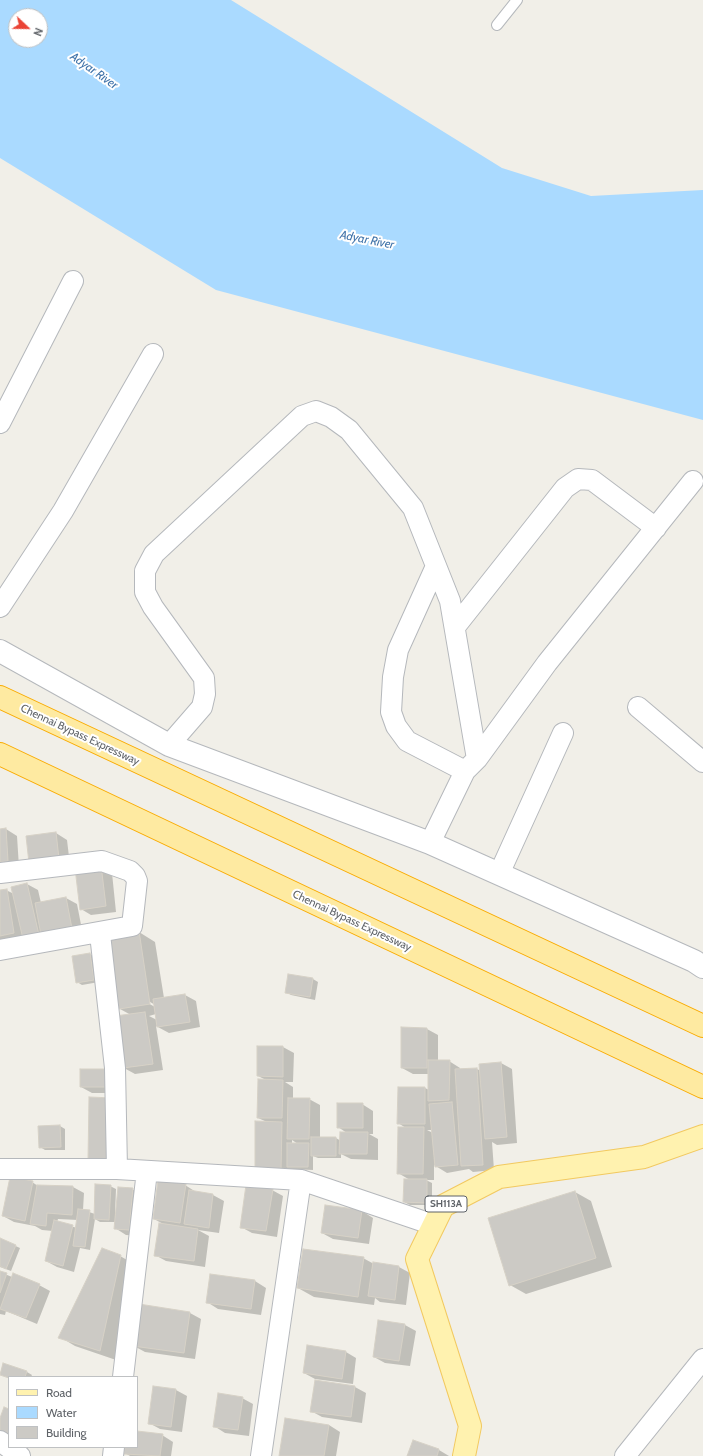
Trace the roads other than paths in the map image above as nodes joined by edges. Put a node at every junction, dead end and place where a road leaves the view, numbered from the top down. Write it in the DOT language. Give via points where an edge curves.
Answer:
graph roads {
  1 [pos="517,0"];
  2 [pos="497,25"];
  3 [pos="73,281"];
  4 [pos="154,354"];
  5 [pos="0,423"];
  6 [pos="694,481"];
  7 [pos="656,528"];
  8 [pos="436,566"];
  9 [pos="0,607"];
  10 [pos="455,627"];
  11 [pos="0,652"];
  12 [pos="0,697"];
  13 [pos="638,706"];
  14 [pos="563,733"];
  15 [pos="169,746"];
  16 [pos="0,754"];
  17 [pos="703,762"];
  18 [pos="471,765"];
  19 [pos="430,843"];
  20 [pos="0,873"];
  21 [pos="499,874"];
  22 [pos="100,934"];
  23 [pos="0,950"];
  24 [pos="703,967"];
  25 [pos="703,1026"];
  26 [pos="703,1087"];
  27 [pos="703,1136"];
  28 [pos="0,1169"];
  29 [pos="117,1169"];
  30 [pos="147,1171"];
  31 [pos="301,1180"];
  32 [pos="434,1225"];
  33 [pos="703,1359"];
  34 [pos="122,1376"];
  35 [pos="261,1456"];
  36 [pos="464,1456"];
  37 [pos="625,1456"];
  1 -- 2 [label="lane"];
  3 -- 5 [label="street"];
  4 -- 9 [label="street" via="63,511"];
  6 -- 7 [label="street"];
  7 -- 10 [label="street" via="592,480 578,479 565,488"];
  7 -- 18 [label="street" via="547,663"];
  8 -- 10 [label="street" via="450,601"];
  8 -- 15 [label="street" via="413,508 349,430 331,417 316,411 302,416 154,554 145,571 145,592 153,607 204,678 205,694 202,707"];
  8 -- 18 [label="street" via="398,650 392,677 391,712 396,726 407,741"];
  10 -- 18 [label="street"];
  11 -- 15 [label="street"];
  12 -- 25 [label="highway, Chennai Bypass Expressway"];
  13 -- 17 [label="street"];
  14 -- 21 [label="street"];
  15 -- 19 [label="street"];
  16 -- 26 [label="highway, Chennai Bypass Expressway"];
  18 -- 19 [label="street"];
  19 -- 21 [label="street"];
  20 -- 22 [label="street" via="102,861 130,871 137,881 134,924"];
  21 -- 24 [label="street"];
  22 -- 23 [label="street"];
  22 -- 29 [label="street" via="114,1068"];
  27 -- 32 [label="main road, SH113A" via="644,1157 499,1177 443,1206"];
  28 -- 29 [label="street"];
  29 -- 30 [label="street"];
  30 -- 31 [label="street"];
  30 -- 34 [label="street"];
  31 -- 32 [label="street"];
  31 -- 35 [label="street"];
  32 -- 36 [label="main road, SH113A" via="416,1259 470,1426"];
  33 -- 37 [label="street"];
}
